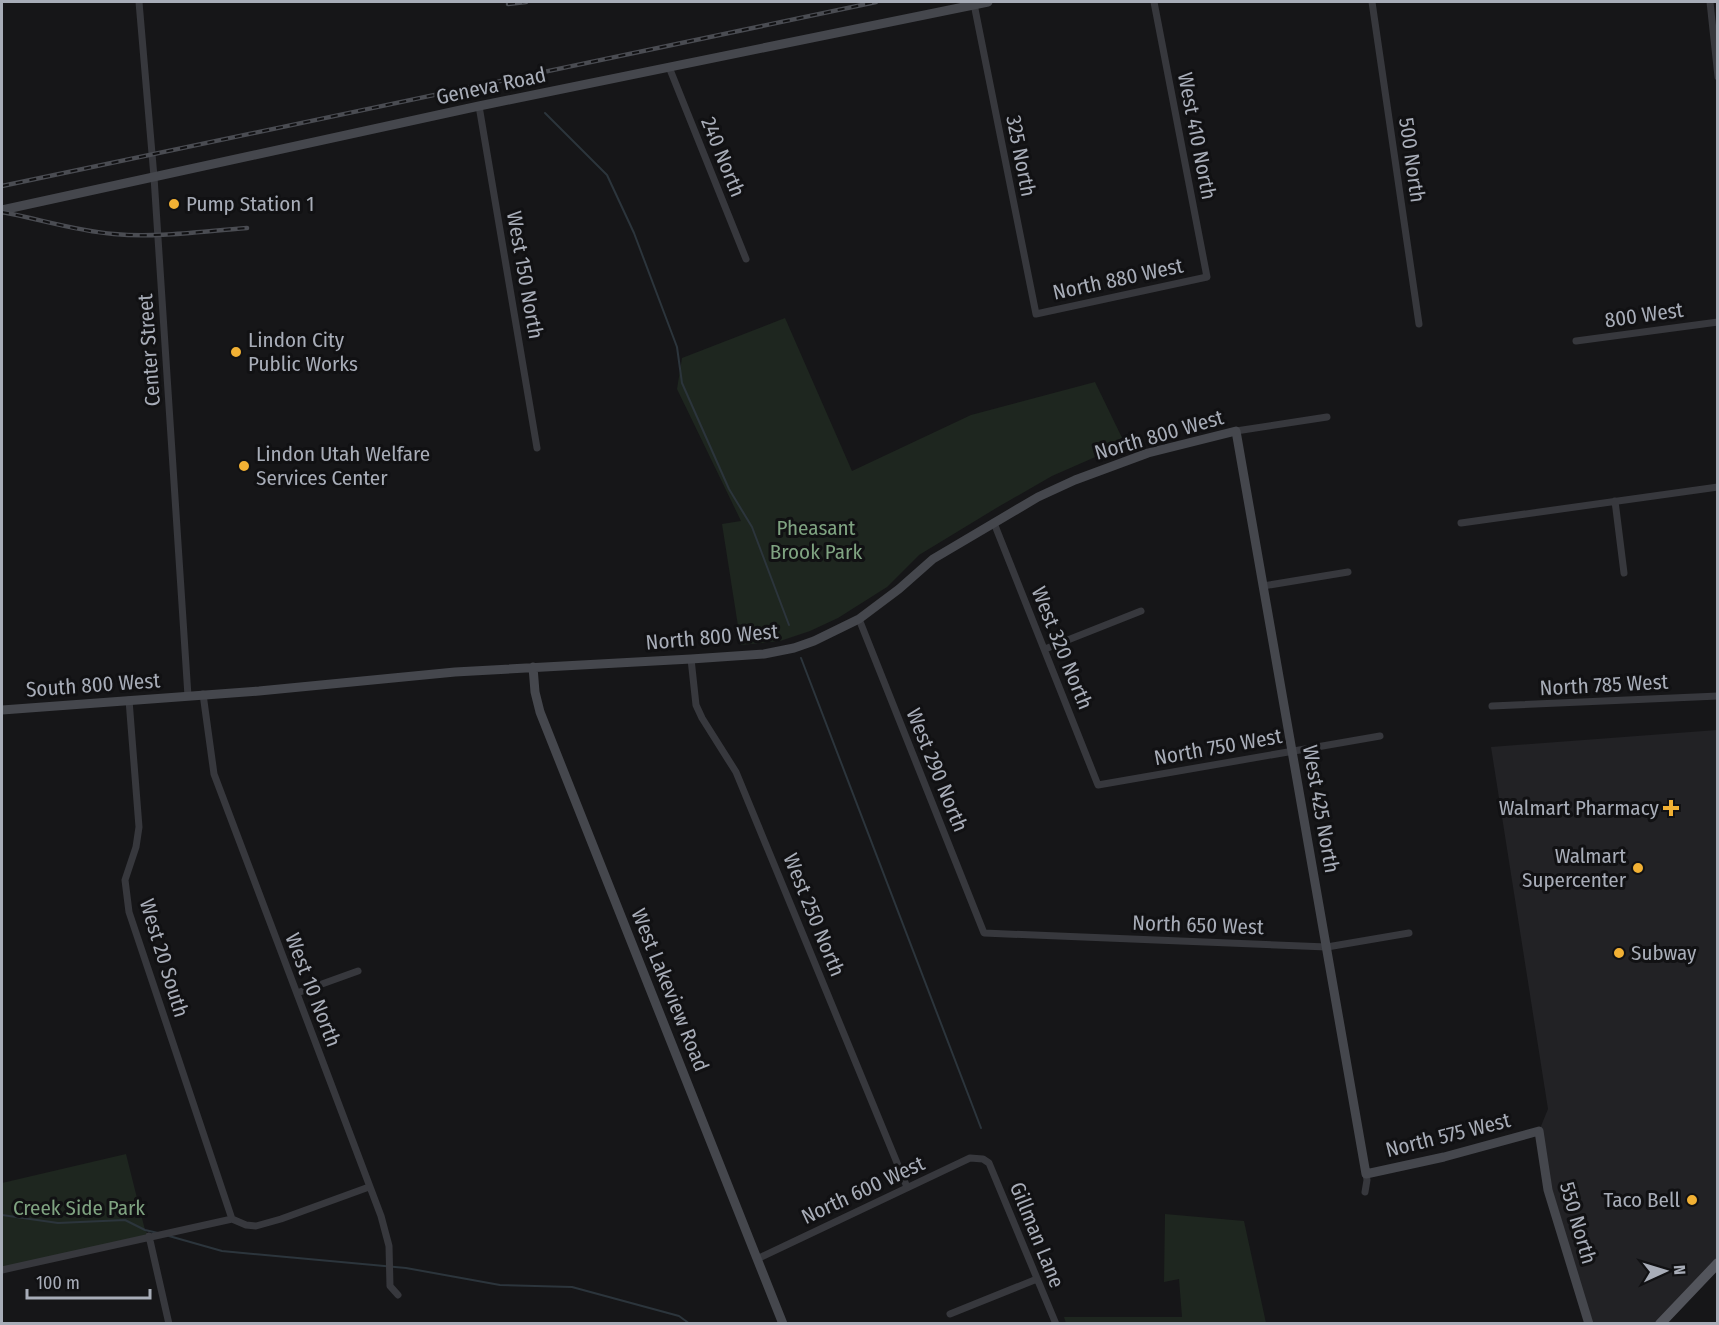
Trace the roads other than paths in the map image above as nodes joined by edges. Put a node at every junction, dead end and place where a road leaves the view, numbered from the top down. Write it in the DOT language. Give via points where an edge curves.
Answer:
graph roads {
  1 [pos="139,2"];
  2 [pos="988,2"];
  3 [pos="1154,2"];
  4 [pos="1372,2"];
  5 [pos="1710,2"];
  6 [pos="974,4"];
  7 [pos="669,67"];
  8 [pos="1718,78"];
  9 [pos="479,106"];
  10 [pos="154,177"];
  11 [pos="2,210"];
  12 [pos="746,259"];
  13 [pos="1208,277"];
  14 [pos="1036,314"];
  15 [pos="1718,322"];
  16 [pos="1419,324"];
  17 [pos="1576,341"];
  18 [pos="1327,417"];
  19 [pos="1236,431"];
  20 [pos="537,448"];
  21 [pos="1718,487"];
  22 [pos="1615,501"];
  23 [pos="994,523"];
  24 [pos="1461,523"];
  25 [pos="1348,572"];
  26 [pos="1624,573"];
  27 [pos="1263,586"];
  28 [pos="1141,611"];
  29 [pos="859,619"];
  30 [pos="1045,649"];
  31 [pos="691,659"];
  32 [pos="533,667"];
  33 [pos="203,694"];
  34 [pos="188,696"];
  35 [pos="1718,696"];
  36 [pos="129,700"];
  37 [pos="1492,706"];
  38 [pos="2,710"];
  39 [pos="1380,736"];
  40 [pos="1292,751"];
  41 [pos="1098,785"];
  42 [pos="984,933"];
  43 [pos="1409,933"];
  44 [pos="1327,947"];
  45 [pos="358,971"];
  46 [pos="297,993"];
  47 [pos="1539,1131"];
  48 [pos="986,1160"];
  49 [pos="1366,1174"];
  50 [pos="369,1187"];
  51 [pos="907,1187"];
  52 [pos="1365,1192"];
  53 [pos="232,1219"];
  54 [pos="149,1236"];
  55 [pos="757,1259"];
  56 [pos="1718,1263"];
  57 [pos="2,1270"];
  58 [pos="1037,1280"];
  59 [pos="398,1295"];
  60 [pos="950,1314"];
  61 [pos="169,1323"];
  62 [pos="783,1323"];
  63 [pos="1056,1323"];
  64 [pos="1589,1323"];
  65 [pos="1660,1323"];
  1 -- 10 [label="street, Center Street"];
  2 -- 6 [label="street, Geneva Road"];
  3 -- 13 [label="street, West 410 North"];
  4 -- 16 [label="street, 500 North"];
  5 -- 8 [label="street"];
  6 -- 7 [label="street, Geneva Road"];
  6 -- 14 [label="street, 325 North"];
  7 -- 9 [label="street, Geneva Road"];
  7 -- 12 [label="street, 240 North"];
  9 -- 10 [label="street, Geneva Road"];
  9 -- 20 [label="street, West 150 North"];
  10 -- 11 [label="street, Geneva Road"];
  10 -- 34 [label="street, Center Street"];
  13 -- 14 [label="street, North 880 West"];
  15 -- 17 [label="street, 800 West"];
  18 -- 19 [label="street, North 800 West"];
  19 -- 23 [label="street, North 800 West" via="1180,443 1112,465 1038,497"];
  19 -- 27 [label="street, West 425 North"];
  21 -- 22 [label="street"];
  22 -- 24 [label="street"];
  22 -- 26 [label="street"];
  23 -- 29 [label="street, North 800 West" via="933,560"];
  23 -- 30 [label="street, West 320 North"];
  25 -- 27 [label="street"];
  27 -- 40 [label="street, West 425 North"];
  28 -- 30 [label="street"];
  29 -- 31 [label="street, North 800 West" via="794,648"];
  29 -- 42 [label="street, West 290 North"];
  30 -- 41 [label="street, West 320 North"];
  31 -- 32 [label="street, North 800 West"];
  31 -- 51 [label="street, West 250 North" via="696,705 736,772"];
  32 -- 33 [label="street, North 800 West"];
  32 -- 55 [label="street, West Lakeview Road" via="540,712"];
  33 -- 34 [label="street, North 800 West"];
  33 -- 46 [label="street, West 10 North" via="214,774"];
  34 -- 36 [label="street, South 800 West"];
  35 -- 37 [label="street, North 785 West"];
  36 -- 38 [label="street, South 800 West"];
  36 -- 53 [label="street, West 20 South" via="139,827 125,880 129,912"];
  39 -- 40 [label="street, North 750 West"];
  40 -- 41 [label="street, North 750 West"];
  40 -- 44 [label="street, West 425 North"];
  42 -- 44 [label="street, North 650 West"];
  43 -- 44 [label="street, North 650 West"];
  44 -- 49 [label="street, West 425 North"];
  45 -- 46 [label="street"];
  46 -- 50 [label="street, West 10 North"];
  47 -- 49 [label="street, North 575 West"];
  47 -- 64 [label="street, 550 North" via="1548,1190"];
  48 -- 51 [label="street, North 600 West" via="970,1158"];
  48 -- 58 [label="street, Gillman Lane"];
  49 -- 52 [label="street, West 425 North"];
  50 -- 53 [label="street" via="256,1226"];
  50 -- 59 [label="street, West 10 North" via="389,1246 390,1286"];
  51 -- 55 [label="street, North 600 West"];
  53 -- 54 [label="street"];
  54 -- 57 [label="street"];
  54 -- 61 [label="street"];
  55 -- 62 [label="street, West Lakeview Road"];
  56 -- 65 [label="main road"];
  58 -- 60 [label="street"];
  58 -- 63 [label="street, Gillman Lane"];
}
